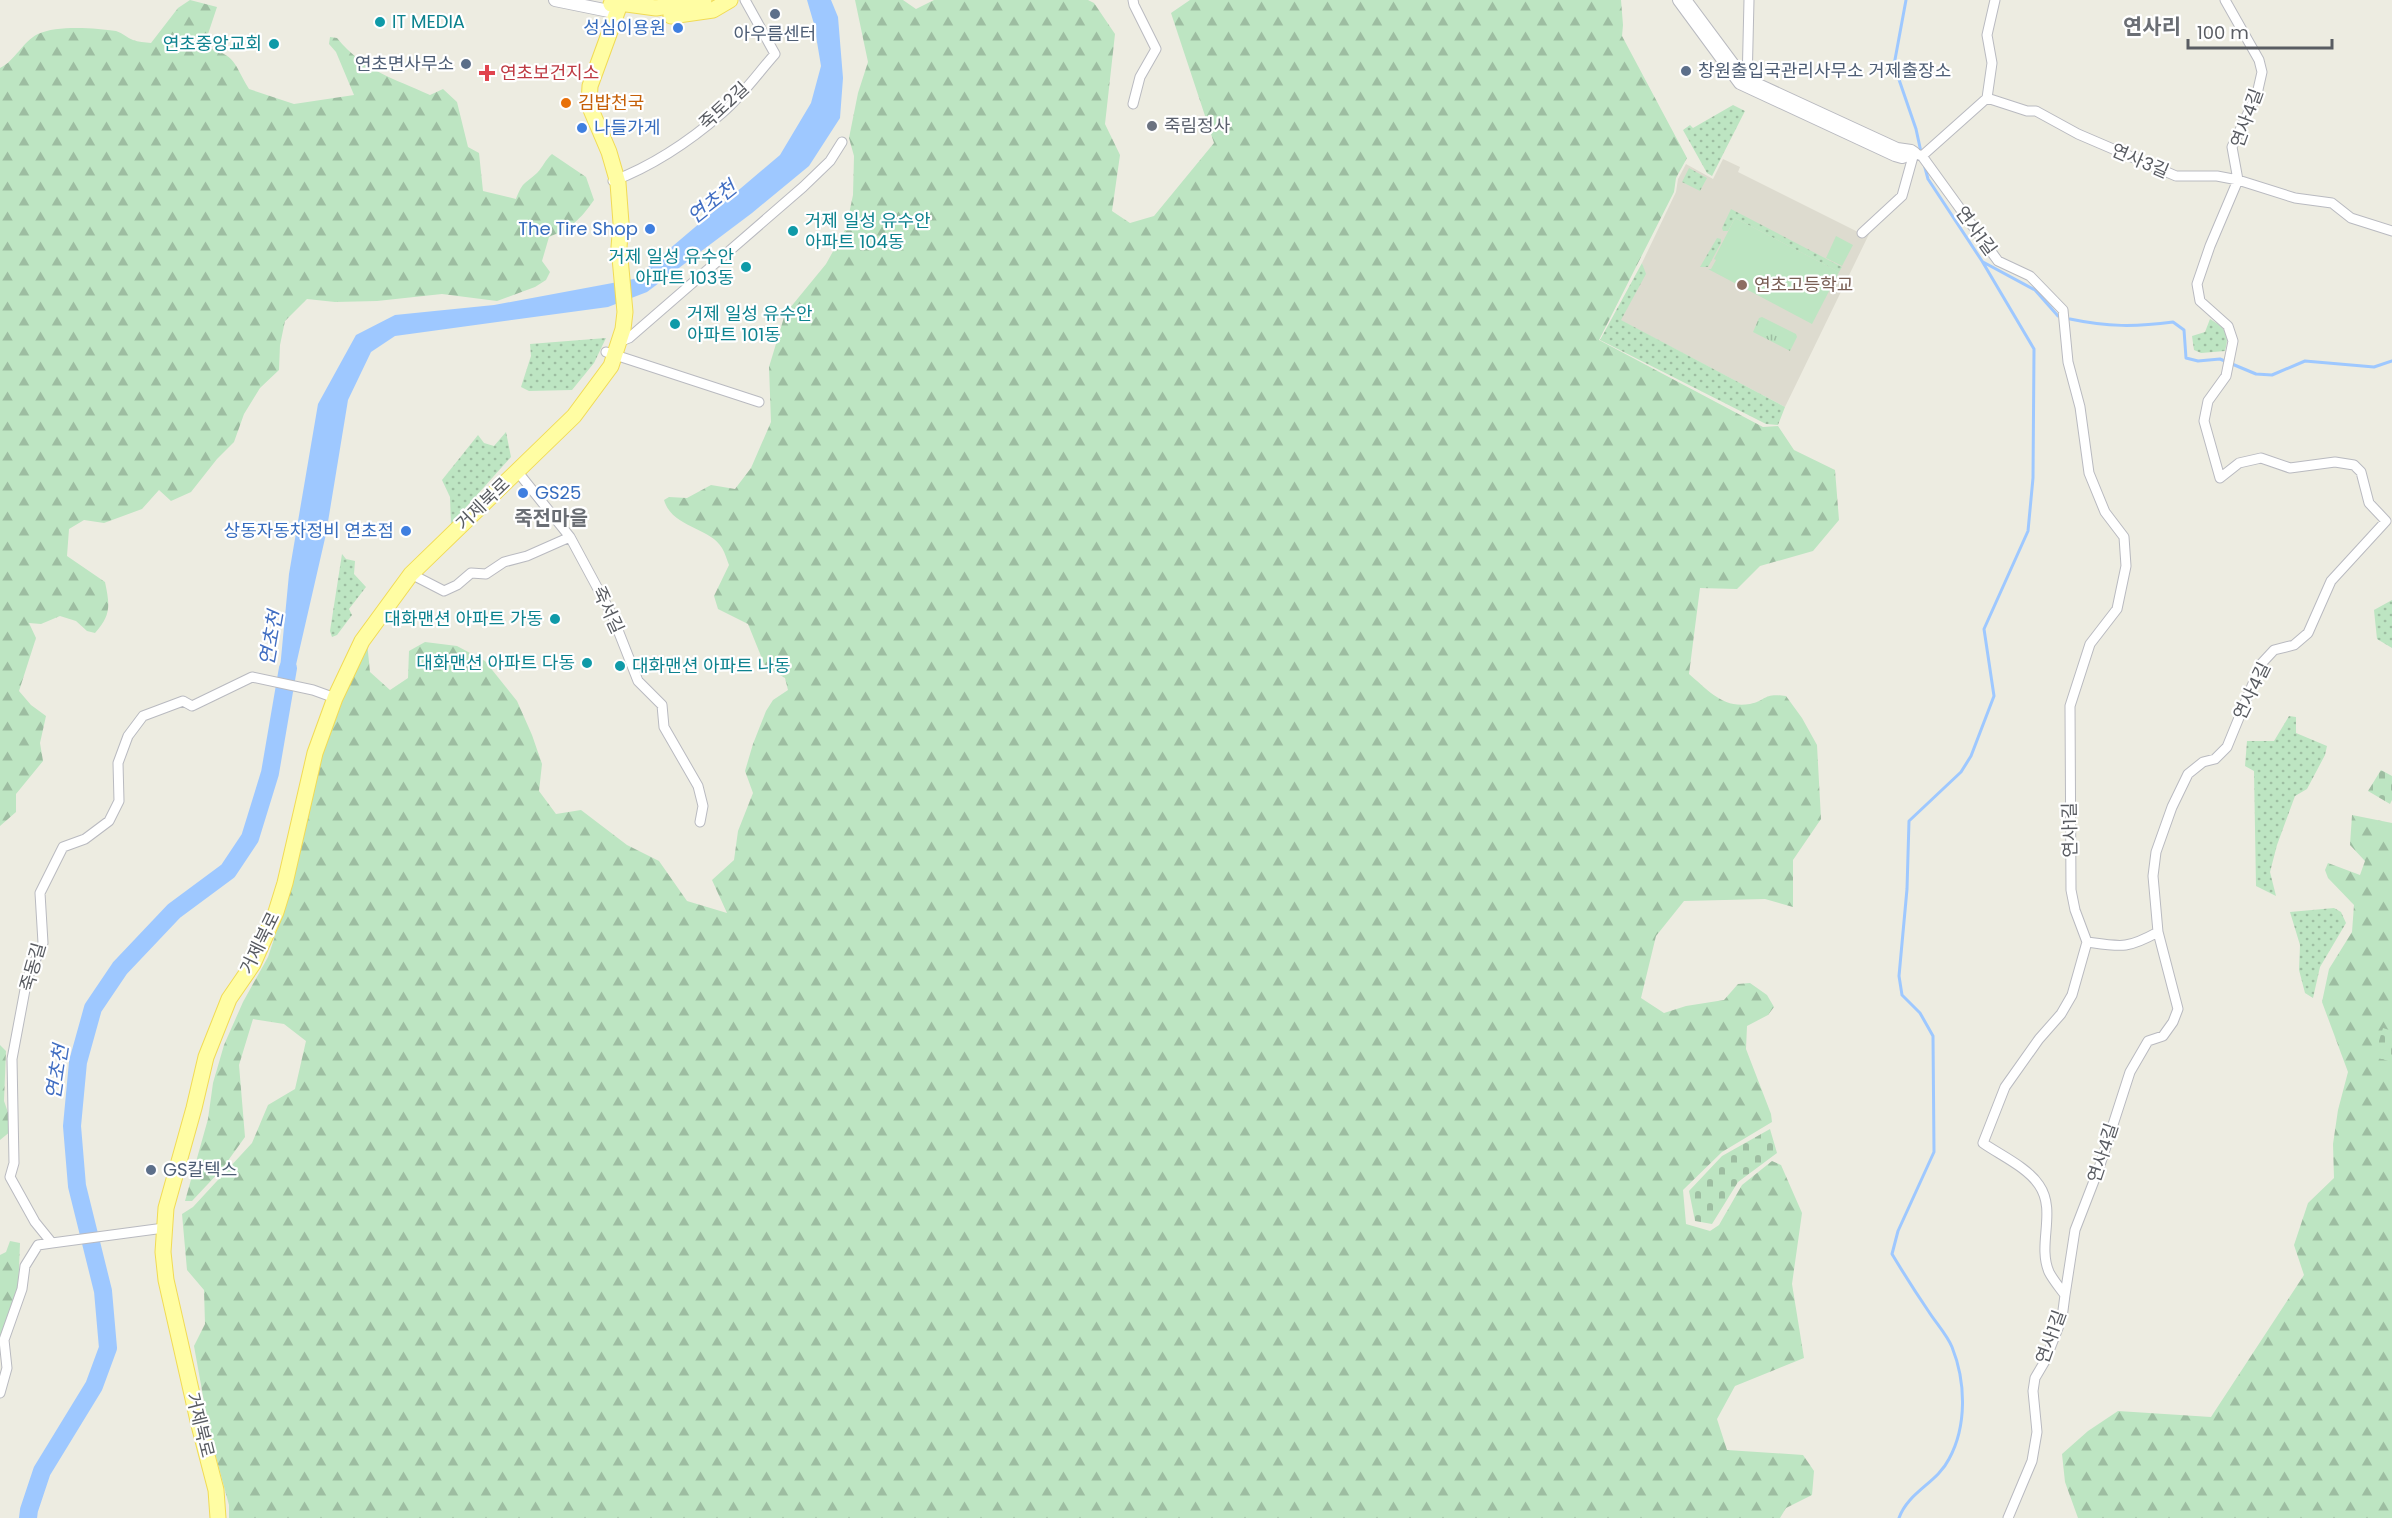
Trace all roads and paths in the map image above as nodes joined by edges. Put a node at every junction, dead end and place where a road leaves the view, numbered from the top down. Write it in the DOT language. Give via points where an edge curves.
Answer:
graph roads {
  1 [pos="555,0"];
  2 [pos="704,0"];
  3 [pos="730,0"];
  4 [pos="745,0"];
  5 [pos="1133,0"];
  6 [pos="1679,0"];
  7 [pos="1685,0"];
  8 [pos="1749,0"];
  9 [pos="1995,0"];
  10 [pos="2225,0"];
  11 [pos="612,6"];
  12 [pos="1747,84"];
  13 [pos="1987,98"];
  14 [pos="1133,104"];
  15 [pos="842,142"];
  16 [pos="1918,155"];
  17 [pos="615,180"];
  18 [pos="2238,180"];
  19 [pos="2392,231"];
  20 [pos="1862,233"];
  21 [pos="613,346"];
  22 [pos="758,404"];
  23 [pos="517,471"];
  24 [pos="570,537"];
  25 [pos="411,573"];
  26 [pos="335,698"];
  27 [pos="700,822"];
  28 [pos="2158,932"];
  29 [pos="2087,942"];
  30 [pos="164,1228"];
  31 [pos="52,1243"];
  32 [pos="2065,1295"];
  33 [pos="0,1393"];
  34 [pos="218,1518"];
  35 [pos="2008,1518"];
  1 -- 11 [label="street"];
  2 -- 11 [label="main road" via="656,8"];
  3 -- 11 [label="main road" via="713,10 681,16 654,17"];
  4 -- 17 [label="street, 죽토2길" via="775,54 723,112 636,172"];
  5 -- 14 [label="street" via="1156,50 1140,77"];
  6 -- 12 [label="street" via="1735,78"];
  7 -- 12 [label="street"];
  8 -- 12 [label="street"];
  9 -- 13 [label="street" via="1987,35 1992,63"];
  10 -- 18 [label="street, 연사4길" via="2262,72 2257,94 2232,147"];
  11 -- 17 [label="main road" via="580,95"];
  12 -- 16 [label="street"];
  13 -- 16 [label="street"];
  13 -- 18 [label="street, 연사3길" via="2036,111 2078,134 2176,176"];
  15 -- 21 [label="street" via="830,161 803,187 629,338"];
  16 -- 20 [label="street" via="1902,196"];
  16 -- 29 [label="street, 연사1길" via="1998,261 2030,276 2063,310 2068,362 2080,407 2089,473 2106,512 2124,537 2126,566 2117,609 2090,644 2070,706 2071,890"];
  17 -- 21 [label="main road" via="618,269"];
  18 -- 19 [label="street, 연사3길" via="2295,198 2332,203 2350,218"];
  18 -- 28 [label="street, 연사4길" via="2197,284 2200,301 2228,326 2233,341 2226,376 2208,401 2204,421 2220,478 2240,463 2261,458 2290,468 2335,462 2354,465 2361,472 2369,503 2386,521 2331,581 2308,633 2294,645 2274,650 2261,664 2227,747 2215,759 2203,762 2188,774 2156,852 2153,876"];
  21 -- 22 [label="street"];
  21 -- 23 [label="main road, 거제북로" via="608,372 587,400"];
  23 -- 24 [label="street, 죽서길"];
  23 -- 25 [label="main road, 거제북로"];
  24 -- 25 [label="street" via="504,562 486,574 471,573 444,591"];
  24 -- 27 [label="street, 죽서길" via="612,615 638,681 662,705 664,727 698,786 703,806"];
  25 -- 26 [label="main road, 거제북로" via="362,640"];
  26 -- 30 [label="main road, 거제북로" via="315,753 276,912 253,964 229,999 206,1057"];
  26 -- 31 [label="street, 죽동길" via="252,677 192,706 183,701 143,716 128,736 118,764 119,801 109,821 85,839 63,847 40,893 43,943 27,979 12,1059 14,1163 10,1177 35,1222"];
  28 -- 29 [label="street" via="2134,945 2121,947"];
  28 -- 32 [label="street, 연사4길" via="2178,1010 2163,1036 2148,1041 2130,1072 2075,1230"];
  29 -- 32 [label="street, 연사1길" via="2072,995 2005,1088 1983,1143 2039,1185 2048,1207 2044,1243 2049,1271"];
  30 -- 31 [label="street"];
  30 -- 34 [label="main road, 거제북로" via="166,1280 216,1490"];
  31 -- 33 [label="street" via="38,1245 25,1266 22,1289 4,1340 8,1368"];
  32 -- 35 [label="street, 연사1길" via="2062,1318 2046,1361 2035,1378 2037,1432 2032,1461"];
}
